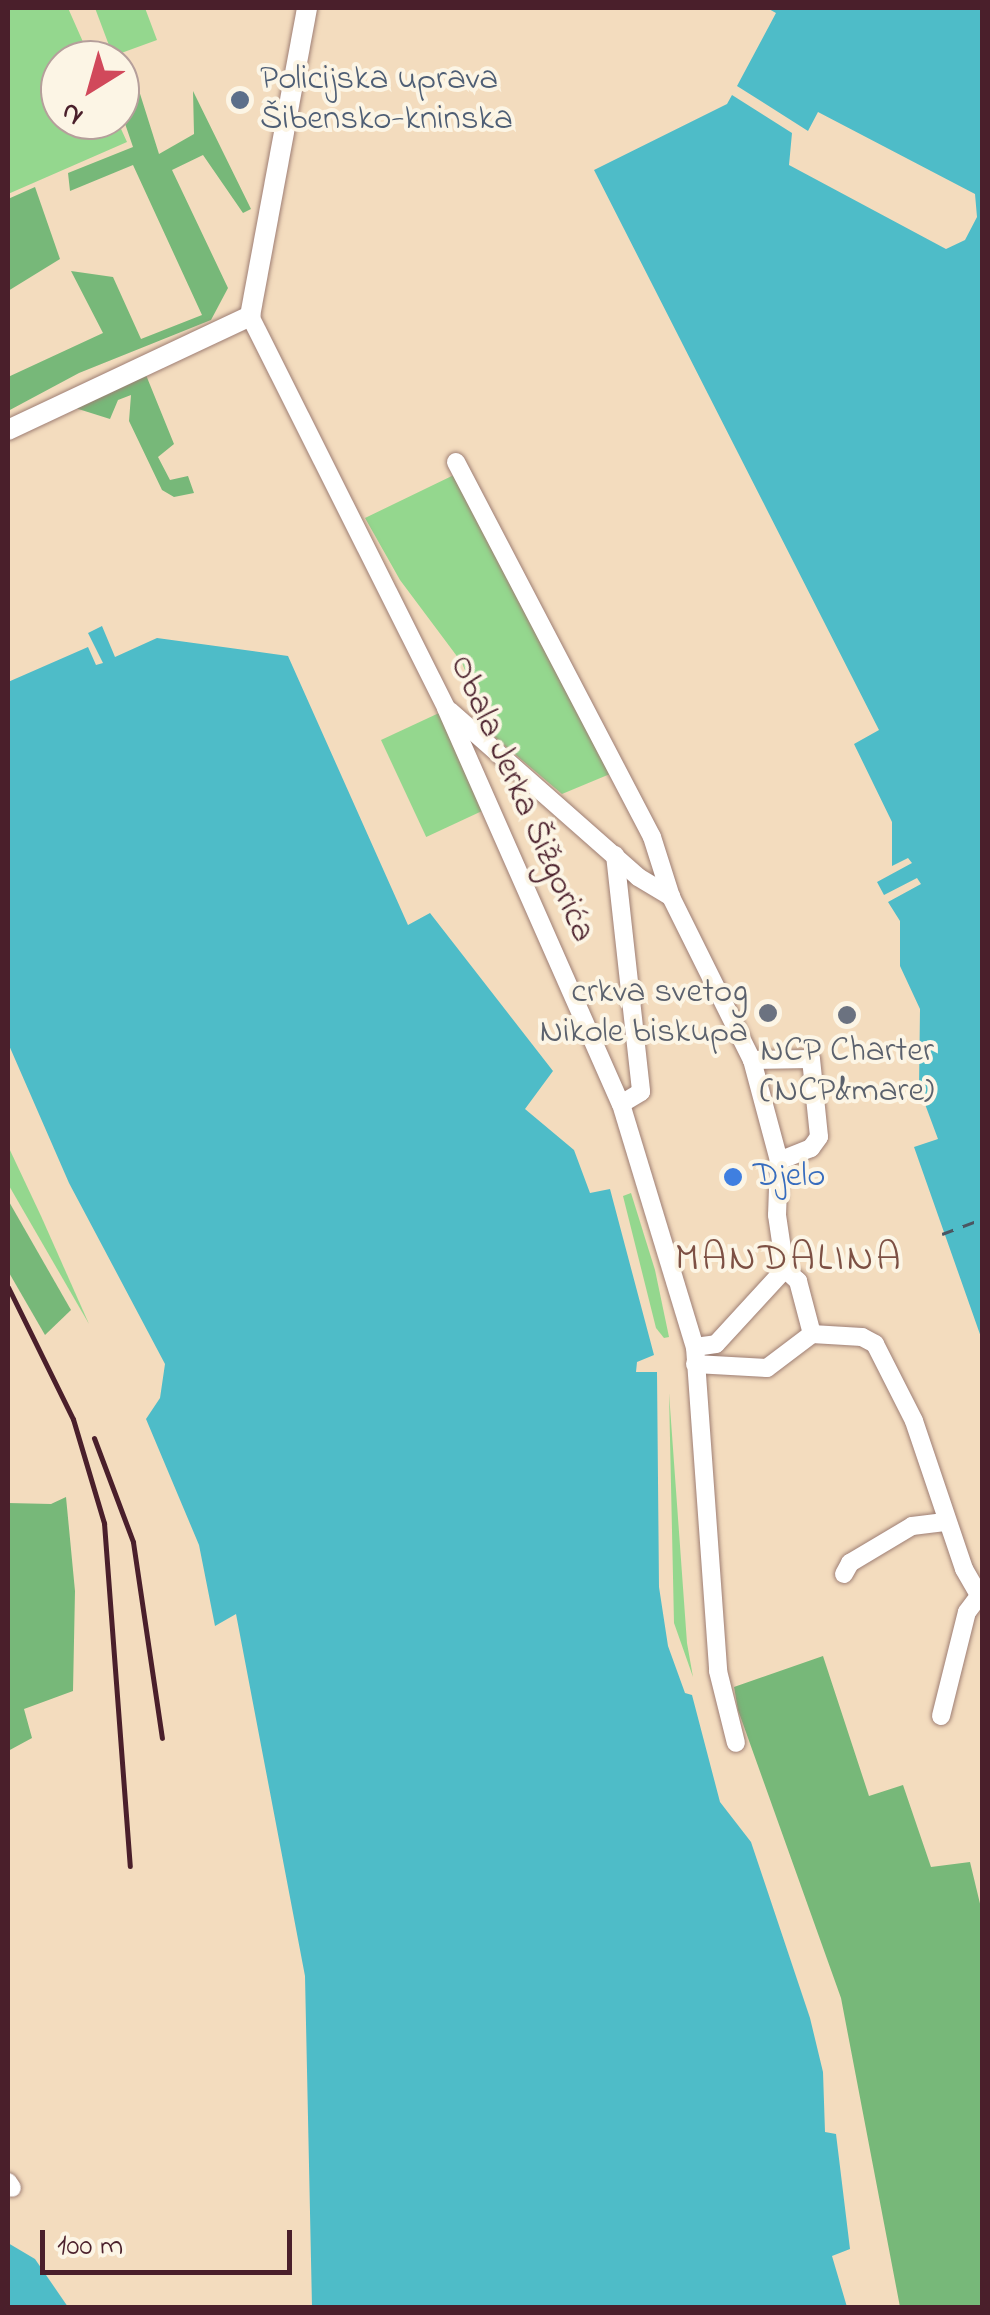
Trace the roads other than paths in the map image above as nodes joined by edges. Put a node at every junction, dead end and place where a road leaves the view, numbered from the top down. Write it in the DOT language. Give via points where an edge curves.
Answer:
graph roads {
  1 [pos="308,8"];
  2 [pos="250,316"];
  3 [pos="8,430"];
  4 [pos="456,462"];
  5 [pos="446,708"];
  6 [pos="614,855"];
  7 [pos="671,897"];
  8 [pos="752,1060"];
  9 [pos="621,1104"];
  10 [pos="779,1161"];
  11 [pos="784,1268"];
  12 [pos="812,1334"];
  13 [pos="695,1356"];
  14 [pos="947,1522"];
  15 [pos="844,1574"];
  16 [pos="981,1598"];
  17 [pos="940,1716"];
  18 [pos="736,1743"];
  1 -- 2 [label="street"];
  2 -- 3 [label="street"];
  2 -- 5 [label="street, Obala Jerka Šižgorića"];
  4 -- 7 [label="street" via="652,837"];
  5 -- 6 [label="street"];
  5 -- 9 [label="street, Obala Jerka Šižgorića"];
  6 -- 7 [label="street"];
  6 -- 9 [label="street" via="641,1092"];
  7 -- 8 [label="street"];
  8 -- 10 [label="street"];
  8 -- 10 [label="street" via="811,1059 816,1068 819,1137 811,1148"];
  9 -- 13 [label="street, Obala Jerka Šižgorića"];
  10 -- 11 [label="street"];
  11 -- 12 [label="street" via="798,1281"];
  11 -- 13 [label="street" via="716,1344"];
  12 -- 13 [label="street" via="767,1368"];
  12 -- 14 [label="street" via="862,1336 875,1344 914,1422"];
  13 -- 18 [label="street, Obala Jerka Šižgorića" via="718,1671"];
  14 -- 15 [label="street" via="912,1526 850,1562"];
  14 -- 16 [label="street"];
  16 -- 17 [label="street" via="960,1635"];
}
